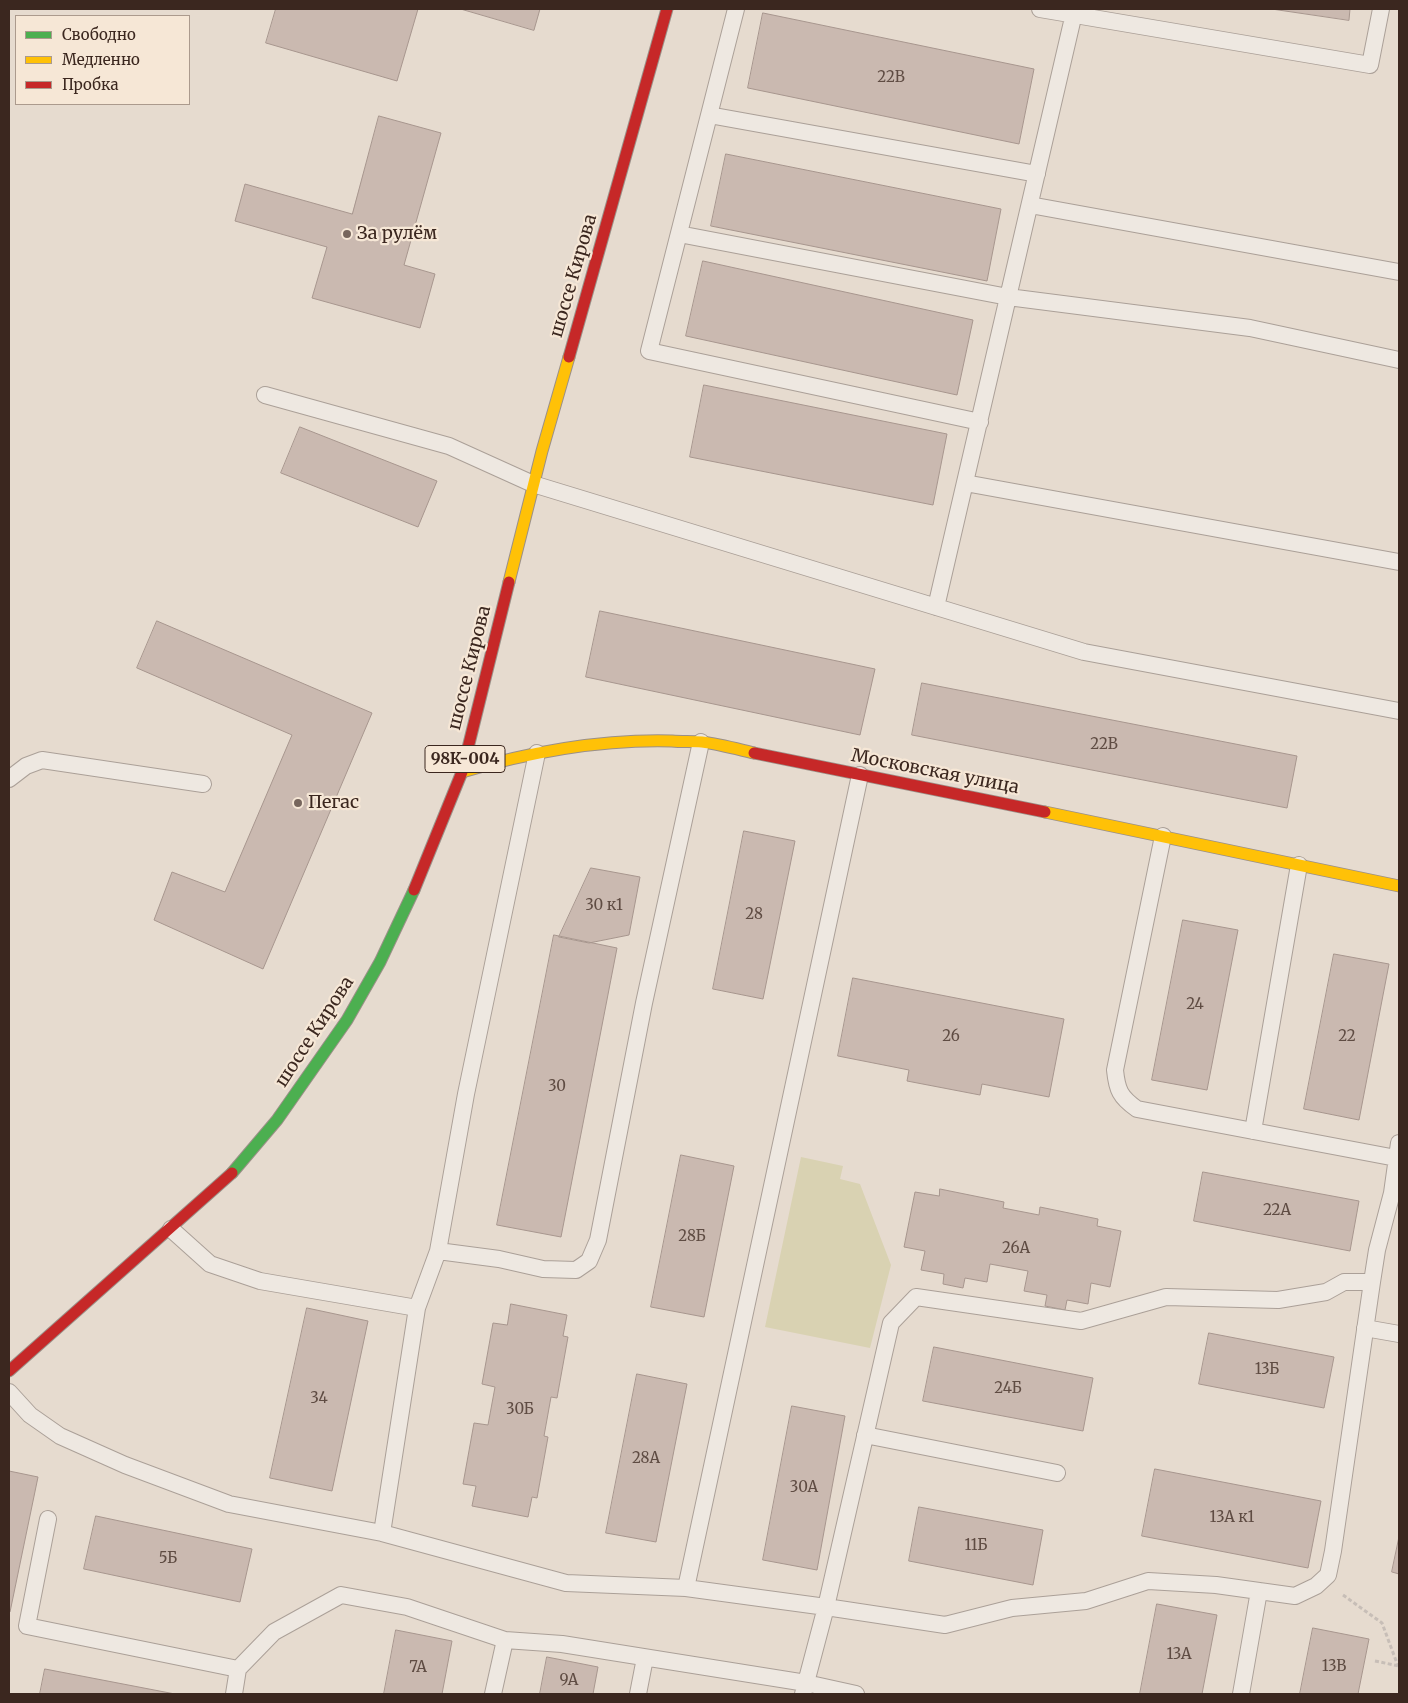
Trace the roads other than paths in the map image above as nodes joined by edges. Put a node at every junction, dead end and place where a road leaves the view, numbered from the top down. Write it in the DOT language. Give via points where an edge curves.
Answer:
graph roads {
  1 [pos="667,9"];
  2 [pos="736,9"];
  3 [pos="1040,9"];
  4 [pos="1381,9"];
  5 [pos="1075,11"];
  6 [pos="709,115"];
  7 [pos="1037,174"];
  8 [pos="1030,205"];
  9 [pos="678,234"];
  10 [pos="1399,272"];
  11 [pos="1008,297"];
  12 [pos="1399,360"];
  13 [pos="265,395"];
  14 [pos="980,422"];
  15 [pos="965,483"];
  16 [pos="533,484"];
  17 [pos="1399,562"];
  18 [pos="936,607"];
  19 [pos="1399,711"];
  20 [pos="701,742"];
  21 [pos="537,753"];
  22 [pos="462,772"];
  23 [pos="860,775"];
  24 [pos="9,779"];
  25 [pos="203,784"];
  26 [pos="1163,836"];
  27 [pos="1300,865"];
  28 [pos="1399,886"];
  29 [pos="1253,1132"];
  30 [pos="1398,1151"];
  31 [pos="1396,1193"];
  32 [pos="171,1229"];
  33 [pos="438,1251"];
  34 [pos="1372,1282"];
  35 [pos="417,1308"];
  36 [pos="1365,1328"];
  37 [pos="1399,1334"];
  38 [pos="9,1371"];
  39 [pos="9,1392"];
  40 [pos="865,1435"];
  41 [pos="1057,1473"];
  42 [pos="48,1519"];
  43 [pos="382,1533"];
  44 [pos="686,1588"];
  45 [pos="1259,1591"];
  46 [pos="826,1607"];
  47 [pos="505,1640"];
  48 [pos="646,1658"];
  49 [pos="238,1669"];
  50 [pos="804,1689"];
  51 [pos="234,1694"];
  52 [pos="493,1694"];
  53 [pos="638,1694"];
  54 [pos="856,1694"];
  55 [pos="1241,1694"];
  1 -- 16 [label="main road, шоссе Кирова / 98К-004"];
  2 -- 6 [label="lane"];
  3 -- 5 [label="lane"];
  4 -- 5 [label="lane" via="1370,65"];
  5 -- 7 [label="lane"];
  6 -- 7 [label="lane"];
  6 -- 9 [label="lane"];
  7 -- 8 [label="lane"];
  8 -- 10 [label="lane"];
  8 -- 11 [label="lane"];
  9 -- 11 [label="lane"];
  9 -- 14 [label="lane" via="649,350"];
  11 -- 12 [label="lane" via="1250,328"];
  11 -- 14 [label="lane"];
  13 -- 16 [label="lane" via="449,446"];
  14 -- 15 [label="lane"];
  15 -- 17 [label="lane"];
  15 -- 18 [label="lane"];
  16 -- 18 [label="lane"];
  16 -- 22 [label="main road, шоссе Кирова / 98К-004"];
  18 -- 19 [label="lane" via="1084,652"];
  20 -- 21 [label="main road, Московская улица" via="594,744"];
  20 -- 23 [label="main road, Московская улица"];
  20 -- 33 [label="lane" via="646,993 598,1240 589,1261 576,1270 543,1269"];
  21 -- 22 [label="main road, Московская улица"];
  21 -- 33 [label="lane" via="466,1094"];
  22 -- 32 [label="main road, шоссе Кирова / 98К-004" via="408,906 347,1020 283,1112 237,1169"];
  23 -- 26 [label="main road, Московская улица"];
  23 -- 44 [label="lane"];
  24 -- 25 [label="lane" via="26,766 42,760"];
  26 -- 27 [label="main road, Московская улица"];
  26 -- 29 [label="lane" via="1115,1070 1116,1086 1136,1109"];
  27 -- 28 [label="main road, Московская улица"];
  27 -- 29 [label="lane"];
  29 -- 30 [label="lane"];
  30 -- 31 [label="lane"];
  31 -- 34 [label="lane" via="1378,1250"];
  32 -- 35 [label="lane" via="210,1264 260,1281"];
  32 -- 38 [label="main road, шоссе Кирова / 98К-004"];
  33 -- 35 [label="lane"];
  34 -- 36 [label="lane"];
  34 -- 40 [label="lane" via="1344,1282 1326,1292 1278,1300 1166,1297 1081,1321 916,1297 891,1323"];
  35 -- 43 [label="lane"];
  36 -- 37 [label="lane"];
  36 -- 45 [label="lane" via="1328,1575 1316,1586 1295,1596"];
  39 -- 43 [label="lane" via="30,1415 60,1436 211,1498"];
  40 -- 41 [label="lane"];
  40 -- 46 [label="lane"];
  42 -- 49 [label="lane" via="27,1626"];
  43 -- 44 [label="lane" via="566,1583"];
  44 -- 46 [label="lane"];
  45 -- 46 [label="lane" via="1148,1581 1086,1601 1012,1608 945,1625"];
  45 -- 55 [label="lane"];
  46 -- 50 [label="lane"];
  47 -- 48 [label="lane" via="562,1644"];
  47 -- 49 [label="lane" via="408,1607 341,1595 274,1632"];
  47 -- 52 [label="lane"];
  48 -- 50 [label="lane"];
  48 -- 53 [label="lane"];
  49 -- 51 [label="lane"];
  50 -- 54 [label="lane"];
}
